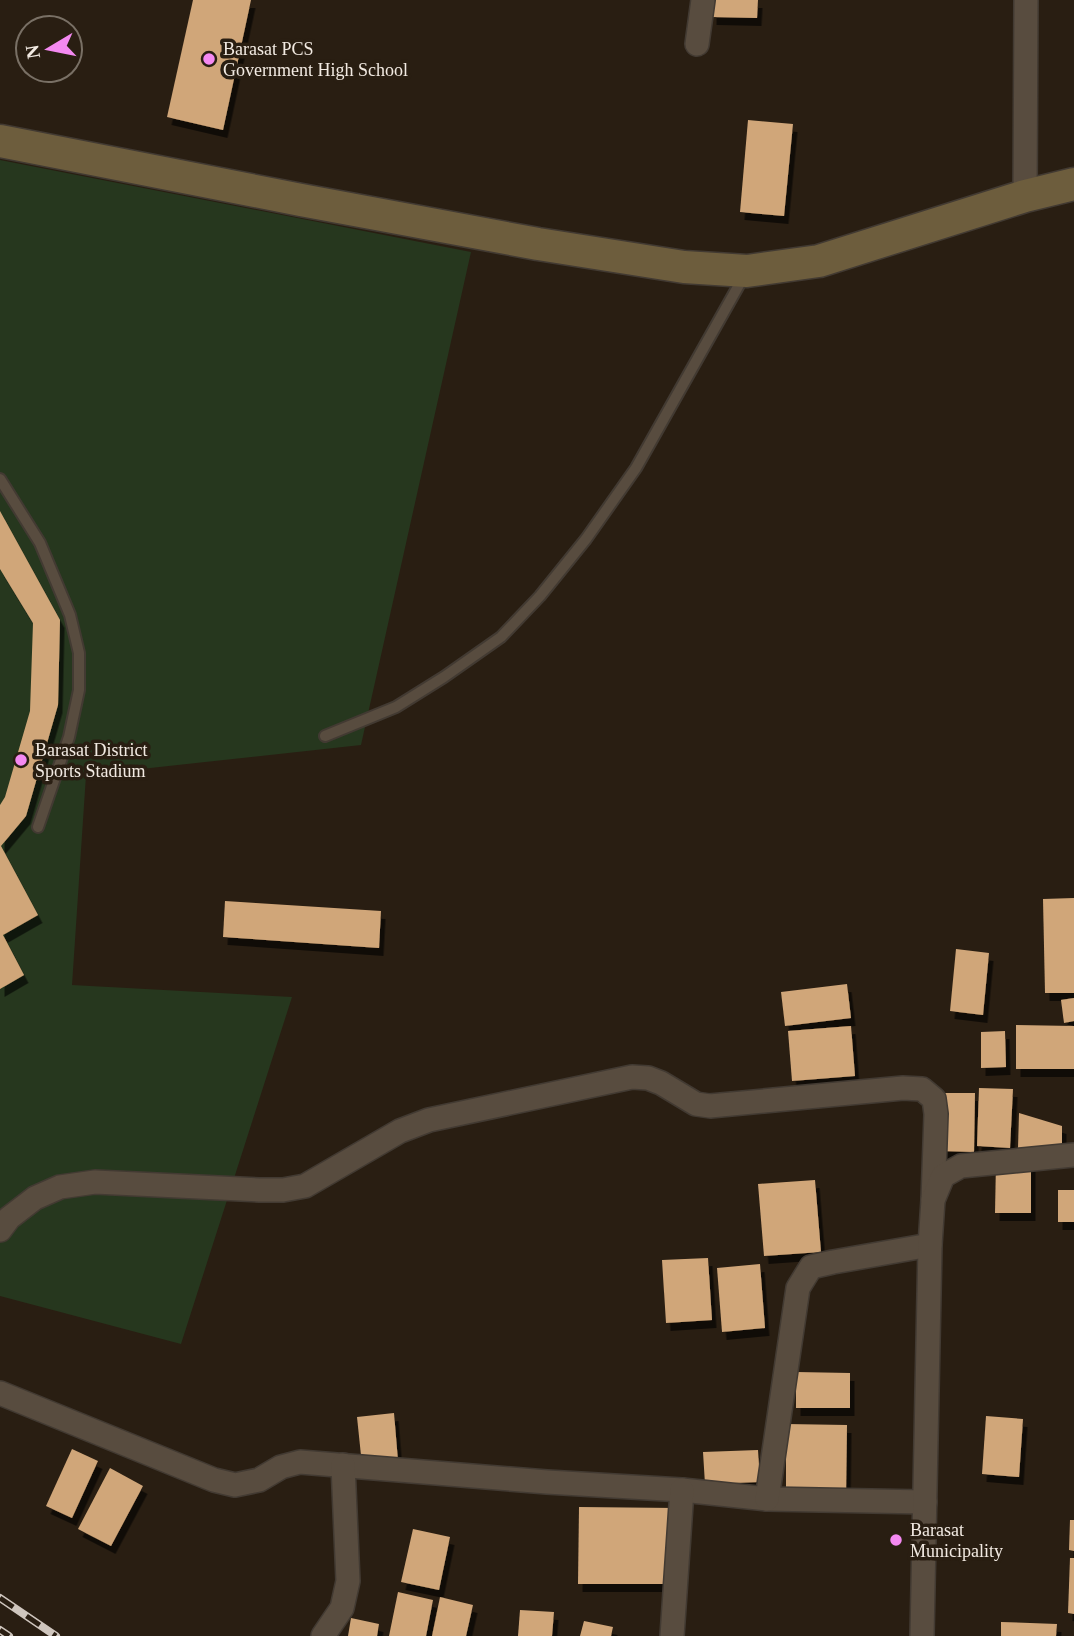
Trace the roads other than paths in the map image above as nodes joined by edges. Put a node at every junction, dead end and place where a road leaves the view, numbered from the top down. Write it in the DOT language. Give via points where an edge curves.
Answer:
graph roads {
  1 [pos="703,0"];
  2 [pos="1026,0"];
  3 [pos="697,44"];
  4 [pos="0,141"];
  5 [pos="1074,184"];
  6 [pos="1025,196"];
  7 [pos="747,271"];
  8 [pos="0,479"];
  9 [pos="325,736"];
  10 [pos="38,827"];
  11 [pos="1074,1155"];
  12 [pos="933,1200"];
  13 [pos="0,1230"];
  14 [pos="930,1245"];
  15 [pos="0,1393"];
  16 [pos="343,1465"];
  17 [pos="682,1490"];
  18 [pos="767,1499"];
  19 [pos="925,1502"];
  20 [pos="323,1636"];
  21 [pos="672,1636"];
  22 [pos="922,1636"];
  1 -- 3 [label="street"];
  2 -- 6 [label="street"];
  4 -- 7 [label="street" via="538,244 684,267"];
  5 -- 6 [label="street"];
  6 -- 7 [label="street" via="819,261"];
  7 -- 9 [label="lane" via="636,468 540,596 501,636 444,677 396,707"];
  8 -- 10 [label="lane" via="40,543 71,615 79,653 79,690 69,737"];
  11 -- 12 [label="street" via="961,1166 943,1176"];
  12 -- 13 [label="street" via="936,1114 934,1098 922,1089 710,1106 696,1104 648,1078 632,1077 429,1120 400,1130 305,1186 259,1190 95,1182 60,1187 34,1198"];
  12 -- 14 [label="street"];
  14 -- 18 [label="street" via="811,1267 798,1288"];
  14 -- 19 [label="street"];
  15 -- 16 [label="street" via="235,1485 300,1462"];
  16 -- 17 [label="street"];
  16 -- 20 [label="street" via="348,1581 342,1608"];
  17 -- 18 [label="street"];
  17 -- 21 [label="street"];
  18 -- 19 [label="street"];
  19 -- 22 [label="street"];
}
